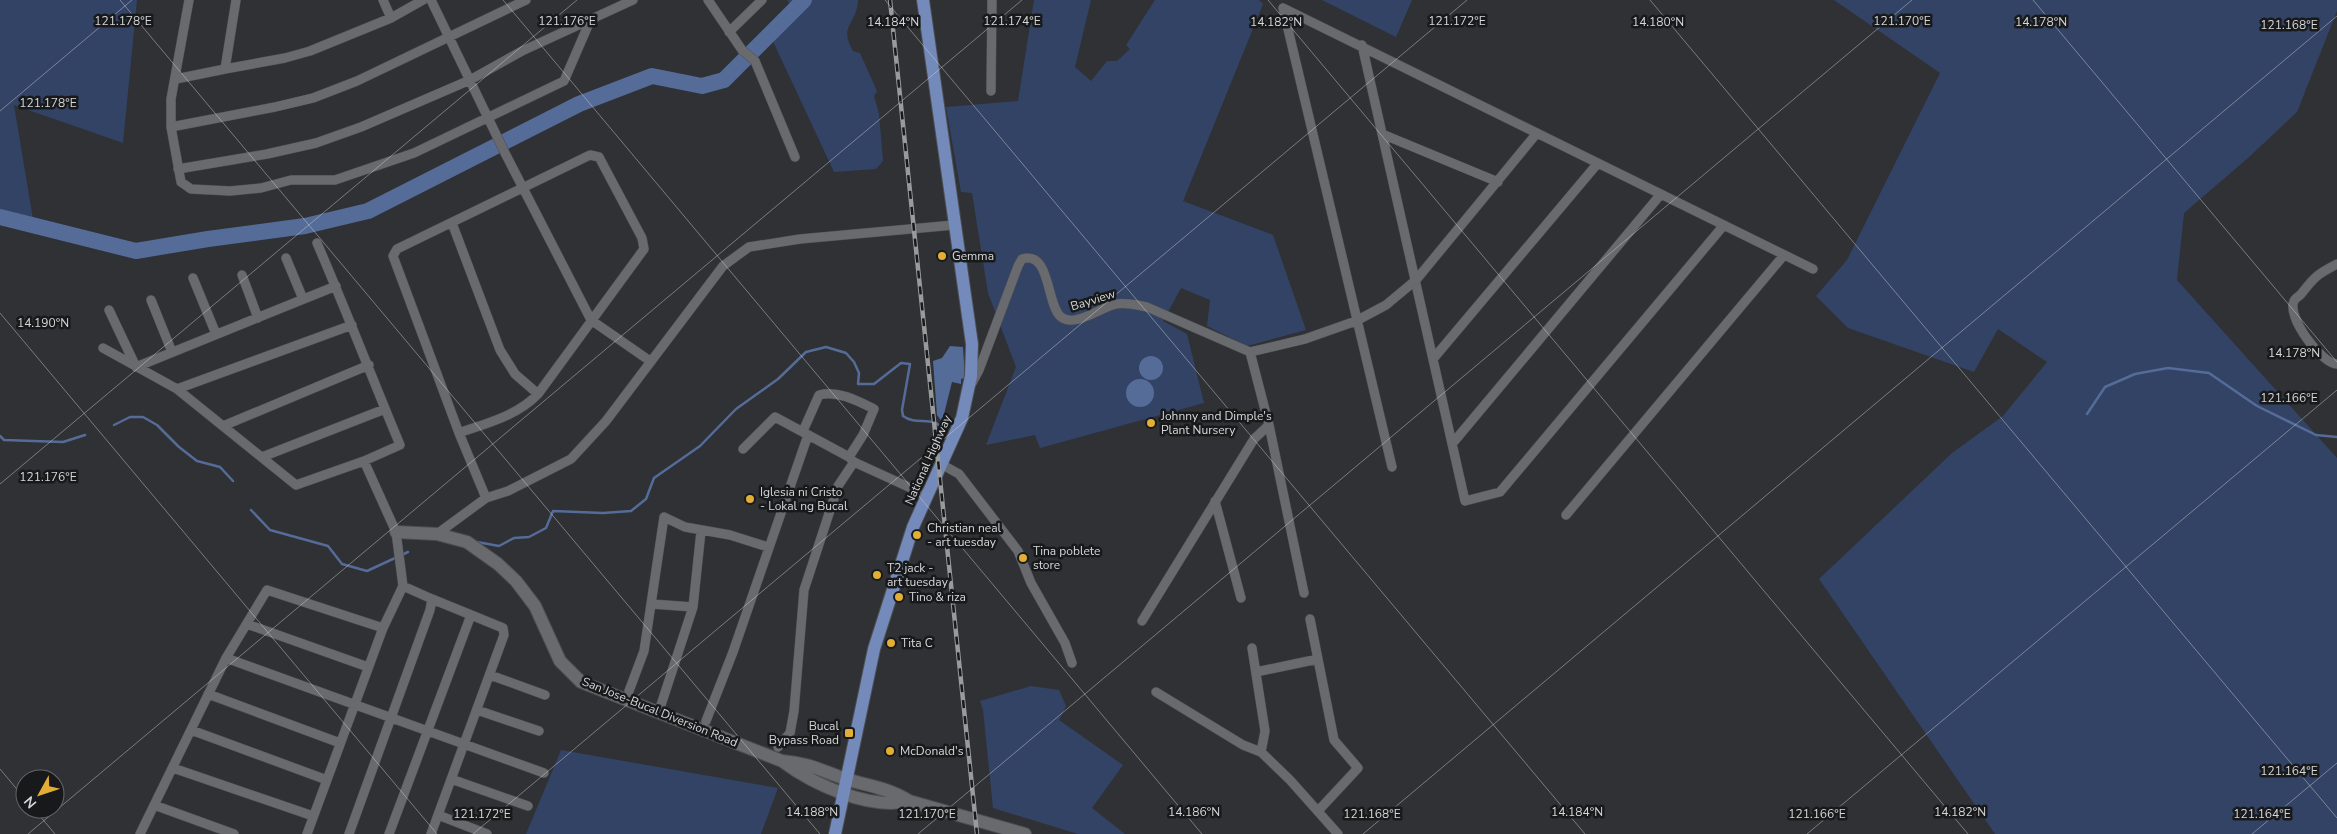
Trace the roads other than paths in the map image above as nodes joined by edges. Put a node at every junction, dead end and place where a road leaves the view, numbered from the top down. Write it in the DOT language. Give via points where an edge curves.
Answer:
graph roads {
  1 [pos="189,0"];
  2 [pos="236,0"];
  3 [pos="384,0"];
  4 [pos="423,0"];
  5 [pos="431,0"];
  6 [pos="526,0"];
  7 [pos="634,0"];
  8 [pos="708,0"];
  9 [pos="762,0"];
  10 [pos="923,0"];
  11 [pos="992,0"];
  12 [pos="390,18"];
  13 [pos="590,22"];
  14 [pos="729,32"];
  15 [pos="449,38"];
  16 [pos="1362,45"];
  17 [pos="224,69"];
  18 [pos="176,79"];
  19 [pos="470,80"];
  20 [pos="991,92"];
  21 [pos="488,118"];
  22 [pos="171,126"];
  23 [pos="1537,133"];
  24 [pos="1382,134"];
  25 [pos="795,157"];
  26 [pos="1598,163"];
  27 [pos="178,168"];
  28 [pos="1498,182"];
  29 [pos="524,188"];
  30 [pos="1661,194"];
  31 [pos="452,222"];
  32 [pos="954,225"];
  33 [pos="1724,225"];
  34 [pos="318,243"];
  35 [pos="1784,255"];
  36 [pos="286,258"];
  37 [pos="2337,264"];
  38 [pos="1813,269"];
  39 [pos="242,275"];
  40 [pos="193,278"];
  41 [pos="1416,280"];
  42 [pos="336,286"];
  43 [pos="303,299"];
  44 [pos="151,300"];
  45 [pos="109,310"];
  46 [pos="258,318"];
  47 [pos="591,320"];
  48 [pos="1356,321"];
  49 [pos="352,325"];
  50 [pos="216,334"];
  51 [pos="103,348"];
  52 [pos="172,352"];
  53 [pos="1250,352"];
  54 [pos="1433,359"];
  55 [pos="650,361"];
  56 [pos="2337,364"];
  57 [pos="369,365"];
  58 [pos="136,367"];
  59 [pos="970,387"];
  60 [pos="178,389"];
  61 [pos="538,394"];
  62 [pos="385,409"];
  63 [pos="1269,425"];
  64 [pos="223,426"];
  65 [pos="459,432"];
  66 [pos="805,433"];
  67 [pos="1452,444"];
  68 [pos="743,448"];
  69 [pos="262,458"];
  70 [pos="851,459"];
  71 [pos="364,461"];
  72 [pos="941,464"];
  73 [pos="1392,467"];
  74 [pos="926,495"];
  75 [pos="486,498"];
  76 [pos="1215,501"];
  77 [pos="1566,515"];
  78 [pos="701,531"];
  79 [pos="396,532"];
  80 [pos="437,534"];
  81 [pos="768,547"];
  82 [pos="404,586"];
  83 [pos="1304,592"];
  84 [pos="1241,598"];
  85 [pos="432,600"];
  86 [pos="652,604"];
  87 [pos="693,607"];
  88 [pos="472,615"];
  89 [pos="1310,619"];
  90 [pos="1142,621"];
  91 [pos="247,624"];
  92 [pos="383,628"];
  93 [pos="1252,648"];
  94 [pos="226,658"];
  95 [pos="1318,658"];
  96 [pos="1072,663"];
  97 [pos="368,667"];
  98 [pos="1256,672"];
  99 [pos="490,675"];
  100 [pos="629,691"];
  101 [pos="1156,692"];
  102 [pos="208,694"];
  103 [pos="545,695"];
  104 [pos="355,704"];
  105 [pos="661,705"];
  106 [pos="477,710"];
  107 [pos="392,716"];
  108 [pos="706,721"];
  109 [pos="428,729"];
  110 [pos="191,730"];
  111 [pos="539,731"];
  112 [pos="465,742"];
  113 [pos="340,743"];
  114 [pos="778,747"];
  115 [pos="1261,752"];
  116 [pos="782,761"];
  117 [pos="172,768"];
  118 [pos="544,773"];
  119 [pos="451,779"];
  120 [pos="847,779"];
  121 [pos="327,780"];
  122 [pos="844,794"];
  123 [pos="909,800"];
  124 [pos="154,805"];
  125 [pos="528,806"];
  126 [pos="1318,811"];
  127 [pos="438,815"];
  128 [pos="313,816"];
  129 [pos="140,834"];
  130 [pos="234,834"];
  131 [pos="307,834"];
  132 [pos="349,834"];
  133 [pos="389,834"];
  134 [pos="431,834"];
  135 [pos="487,834"];
  136 [pos="836,834"];
  137 [pos="1025,834"];
  138 [pos="1338,834"];
  1 -- 18 [label="street"];
  2 -- 17 [label="street"];
  3 -- 12 [label="street"];
  4 -- 12 [label="street"];
  5 -- 15 [label="street"];
  6 -- 15 [label="street"];
  7 -- 13 [label="street"];
  8 -- 14 [label="street"];
  9 -- 14 [label="street"];
  10 -- 32 [label="main road, National Highway"];
  11 -- 20 [label="street"];
  12 -- 17 [label="street" via="310,51"];
  13 -- 19 [label="street" via="522,51"];
  13 -- 21 [label="street" via="564,81"];
  14 -- 25 [label="street" via="755,61"];
  15 -- 19 [label="street"];
  15 -- 22 [label="street" via="356,82 313,98"];
  16 -- 23 [label="street"];
  16 -- 24 [label="street"];
  16 -- 48 [label="street" via="1283,8"];
  17 -- 18 [label="street"];
  18 -- 22 [label="street" via="171,99"];
  19 -- 21 [label="street"];
  19 -- 27 [label="street" via="316,143"];
  21 -- 27 [label="street" via="414,154 335,180 291,180 253,189 202,190 185,186"];
  21 -- 29 [label="street"];
  22 -- 27 [label="street"];
  23 -- 26 [label="street"];
  23 -- 28 [label="street"];
  24 -- 28 [label="street"];
  24 -- 41 [label="street"];
  26 -- 30 [label="street"];
  26 -- 54 [label="street"];
  28 -- 41 [label="street"];
  29 -- 31 [label="street"];
  29 -- 47 [label="street"];
  29 -- 47 [label="street" via="590,155 599,157 642,238 644,250 638,260"];
  30 -- 33 [label="street"];
  30 -- 67 [label="street"];
  31 -- 61 [label="street" via="500,350 515,374"];
  31 -- 65 [label="street" via="397,249 393,256"];
  32 -- 55 [label="street" via="800,239 749,247 723,266"];
  32 -- 59 [label="main road, National Highway" via="972,344"];
  33 -- 35 [label="street"];
  33 -- 67 [label="street" via="1500,492 1465,501"];
  34 -- 42 [label="street"];
  35 -- 38 [label="street"];
  35 -- 77 [label="street"];
  36 -- 43 [label="street"];
  37 -- 56 [label="street" via="2314,276 2293,302 2292,310 2297,326 2326,359"];
  39 -- 46 [label="street"];
  40 -- 50 [label="street"];
  41 -- 48 [label="street" via="1386,305"];
  41 -- 54 [label="street"];
  42 -- 43 [label="street"];
  42 -- 49 [label="street"];
  43 -- 46 [label="street"];
  44 -- 52 [label="street"];
  45 -- 58 [label="street"];
  46 -- 50 [label="street"];
  47 -- 55 [label="street"];
  47 -- 61 [label="street"];
  48 -- 53 [label="street" via="1305,339"];
  48 -- 73 [label="street"];
  49 -- 57 [label="street"];
  49 -- 60 [label="street"];
  50 -- 52 [label="street"];
  51 -- 58 [label="street"];
  52 -- 58 [label="street"];
  53 -- 59 [label="street, Bayview" via="1147,307 1131,304 1113,304 1091,315 1067,320 1062,318 1056,310 1041,267 1028,257 1022,259 1018,266"];
  53 -- 63 [label="street"];
  54 -- 67 [label="street"];
  55 -- 75 [label="street" via="606,421 571,459 508,491"];
  57 -- 62 [label="street"];
  57 -- 64 [label="street"];
  58 -- 60 [label="street"];
  59 -- 72 [label="main road, National Highway" via="958,431"];
  60 -- 64 [label="street"];
  61 -- 65 [label="street" via="526,407"];
  62 -- 69 [label="street"];
  62 -- 71 [label="street" via="400,445"];
  63 -- 76 [label="street" via="1254,438"];
  63 -- 83 [label="street"];
  64 -- 69 [label="street"];
  65 -- 75 [label="street"];
  66 -- 68 [label="street" via="775,417"];
  66 -- 70 [label="street"];
  66 -- 70 [label="street" via="819,395 827,393 851,398 874,409"];
  66 -- 81 [label="street"];
  69 -- 71 [label="street" via="296,485"];
  70 -- 74 [label="street"];
  70 -- 114 [label="street" via="838,486 804,590 794,711 790,733"];
  71 -- 79 [label="street"];
  72 -- 74 [label="main road, National Highway"];
  72 -- 96 [label="street" via="958,474 1018,552"];
  74 -- 120 [label="main road, National Highway" via="874,649"];
  75 -- 80 [label="street"];
  76 -- 84 [label="street"];
  76 -- 90 [label="street"];
  78 -- 81 [label="street" via="730,535"];
  78 -- 86 [label="street" via="664,517"];
  78 -- 87 [label="street"];
  79 -- 80 [label="main road, San Jose-Bucal Diversion Road"];
  79 -- 82 [label="street"];
  80 -- 116 [label="main road, San Jose-Bucal Diversion Road" via="467,542 516,580 535,606 560,661 581,682"];
  81 -- 108 [label="street"];
  82 -- 85 [label="street"];
  82 -- 92 [label="street"];
  85 -- 88 [label="street"];
  85 -- 107 [label="street"];
  86 -- 87 [label="street"];
  86 -- 100 [label="street" via="644,652"];
  87 -- 105 [label="street"];
  88 -- 99 [label="street" via="503,628 504,635"];
  88 -- 109 [label="street"];
  89 -- 95 [label="street"];
  91 -- 92 [label="street" via="267,590"];
  91 -- 94 [label="street"];
  91 -- 97 [label="street"];
  92 -- 97 [label="street"];
  93 -- 98 [label="street"];
  94 -- 102 [label="street"];
  94 -- 104 [label="street"];
  95 -- 98 [label="street"];
  95 -- 126 [label="street" via="1334,740 1358,768"];
  97 -- 104 [label="street"];
  98 -- 115 [label="street" via="1265,731"];
  99 -- 103 [label="street"];
  99 -- 106 [label="street"];
  101 -- 115 [label="street" via="1243,745"];
  102 -- 110 [label="street"];
  102 -- 113 [label="street"];
  104 -- 107 [label="street"];
  104 -- 113 [label="street"];
  106 -- 111 [label="street"];
  106 -- 112 [label="street"];
  107 -- 109 [label="street"];
  107 -- 132 [label="street"];
  109 -- 112 [label="street"];
  109 -- 133 [label="street"];
  110 -- 117 [label="street"];
  110 -- 121 [label="street"];
  112 -- 118 [label="street"];
  112 -- 119 [label="street"];
  113 -- 121 [label="street"];
  115 -- 126 [label="street"];
  116 -- 120 [label="main road, San Jose-Bucal Diversion Road" via="803,762"];
  116 -- 122 [label="main road, San Jose-Bucal Diversion Road" via="800,775"];
  117 -- 124 [label="street"];
  117 -- 128 [label="street"];
  119 -- 125 [label="street"];
  119 -- 127 [label="street"];
  120 -- 122 [label="main road, National Highway"];
  120 -- 123 [label="main road, San Jose-Bucal Diversion Road" via="896,792"];
  121 -- 128 [label="street"];
  122 -- 123 [label="main road, San Jose-Bucal Diversion Road" via="895,804"];
  122 -- 136 [label="main road, National Highway"];
  123 -- 137 [label="main road"];
  124 -- 129 [label="street"];
  124 -- 130 [label="street"];
  126 -- 138 [label="street"];
  127 -- 134 [label="street"];
  127 -- 135 [label="street"];
  128 -- 131 [label="street"];
}
